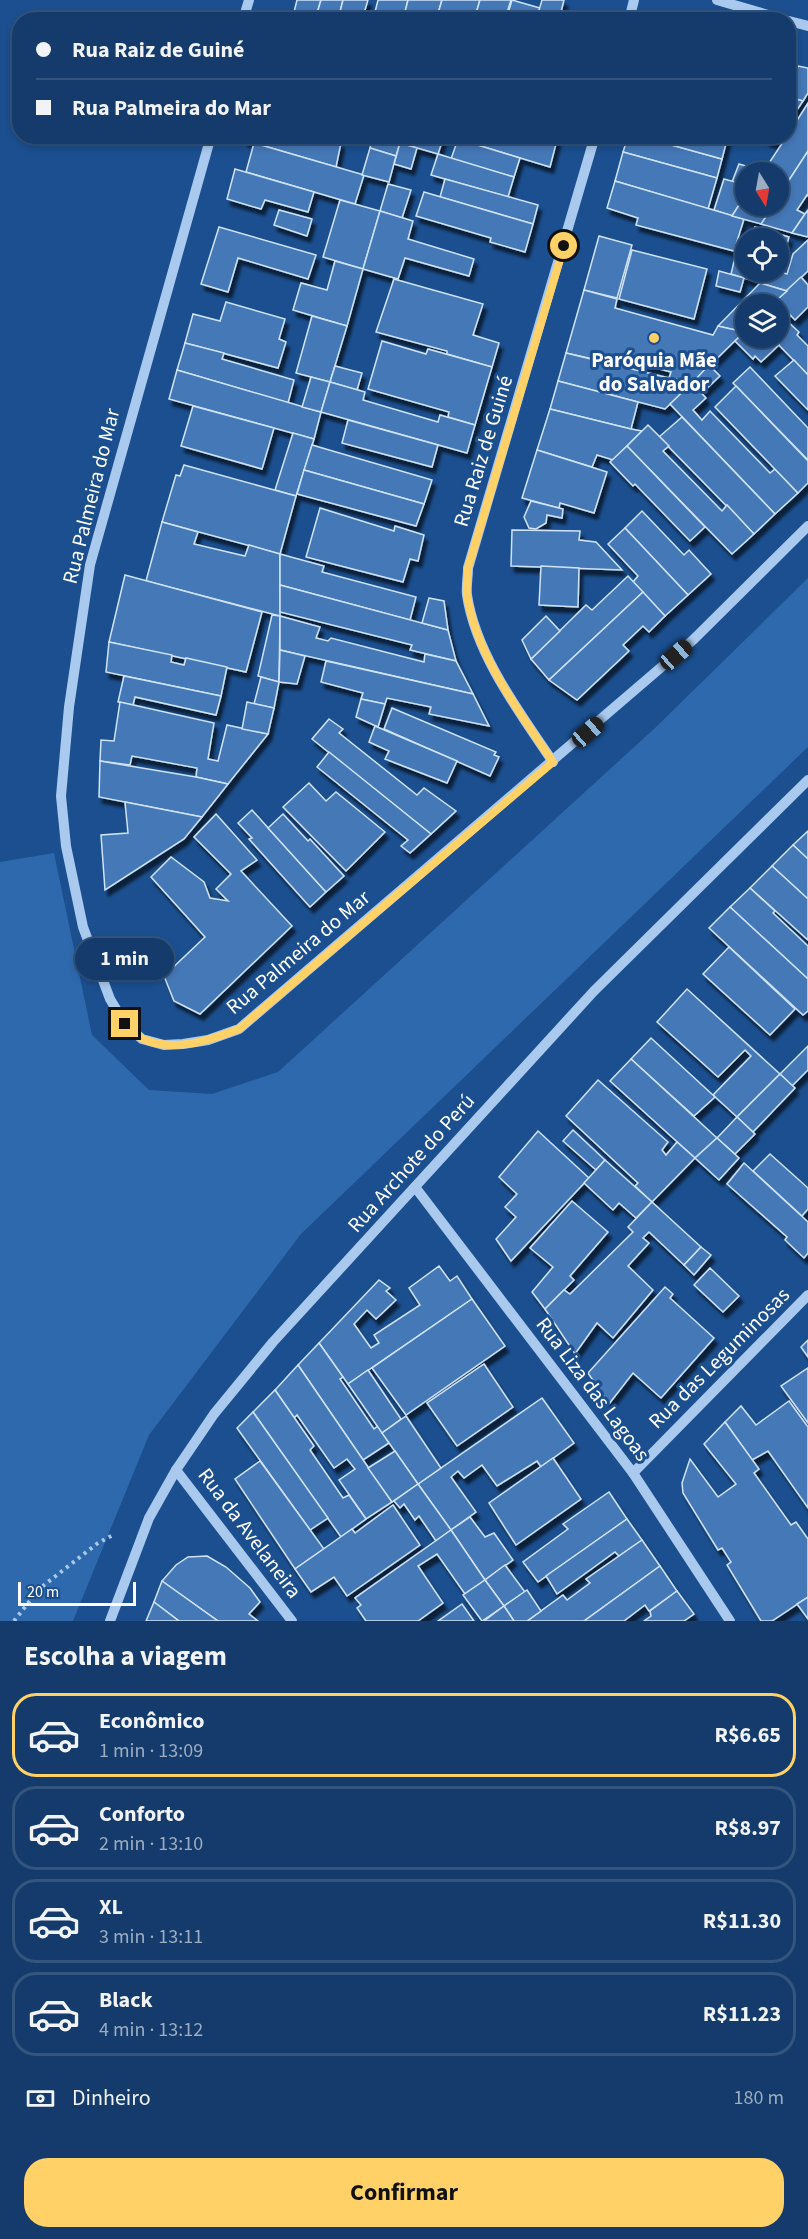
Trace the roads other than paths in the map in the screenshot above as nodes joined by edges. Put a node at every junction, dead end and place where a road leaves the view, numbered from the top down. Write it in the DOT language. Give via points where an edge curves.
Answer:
graph roads {
  1 [pos="717,0"];
  2 [pos="759,12"];
  3 [pos="209,144"];
  4 [pos="593,144"];
  5 [pos="808,526"];
  6 [pos="553,762"];
  7 [pos="808,780"];
  8 [pos="415,1187"];
  9 [pos="808,1295"];
  10 [pos="176,1470"];
  11 [pos="633,1473"];
  12 [pos="110,1621"];
  13 [pos="292,1621"];
  14 [pos="730,1621"];
  1 -- 2 [label="street"];
  3 -- 6 [label="street, Rua Palmeira do Mar" via="90,566 69,707 61,796 66,846 82,927 110,999 125,1024 142,1039 164,1045 208,1040 239,1029"];
  4 -- 6 [label="street, Rua Raiz de Guiné" via="468,568 467,593 472,617 505,690"];
  5 -- 6 [label="street, Rua Palmeira do Mar" via="693,640"];
  7 -- 8 [label="street, Rua Archote do Perú" via="594,991"];
  8 -- 10 [label="street, Rua Archote do Perú" via="273,1342 214,1414"];
  8 -- 11 [label="street, Rua Liza das Lagoas"];
  9 -- 11 [label="street, Rua das Leguminosas"];
  10 -- 12 [label="street, Rua Archote do Perú" via="149,1518"];
  10 -- 13 [label="street, Rua da Avelaneira"];
  11 -- 14 [label="street, Rua Liza das Lagoas"];
}
